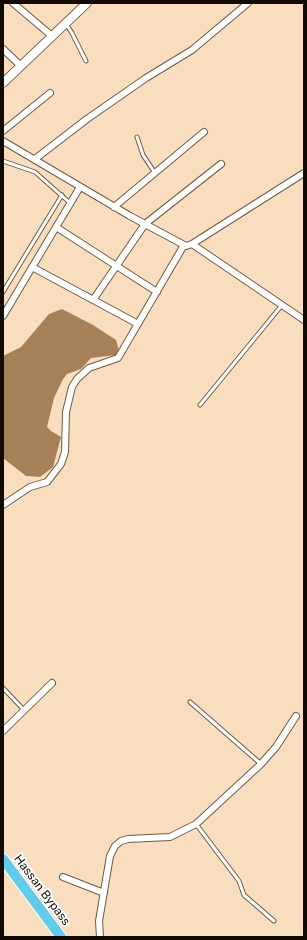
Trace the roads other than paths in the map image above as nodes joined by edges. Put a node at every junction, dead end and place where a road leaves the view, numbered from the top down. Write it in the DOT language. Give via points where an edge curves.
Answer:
graph roads {
  1 [pos="13,3"];
  2 [pos="87,3"];
  3 [pos="248,3"];
  4 [pos="65,23"];
  5 [pos="52,36"];
  6 [pos="3,49"];
  7 [pos="86,61"];
  8 [pos="21,66"];
  9 [pos="3,83"];
  10 [pos="50,93"];
  11 [pos="3,131"];
  12 [pos="204,132"];
  13 [pos="137,137"];
  14 [pos="3,141"];
  15 [pos="35,159"];
  16 [pos="3,161"];
  17 [pos="221,164"];
  18 [pos="155,173"];
  19 [pos="304,173"];
  20 [pos="80,187"];
  21 [pos="62,195"];
  22 [pos="70,203"];
  23 [pos="114,207"];
  24 [pos="145,224"];
  25 [pos="56,227"];
  26 [pos="192,244"];
  27 [pos="184,245"];
  28 [pos="116,266"];
  29 [pos="32,267"];
  30 [pos="3,292"];
  31 [pos="157,292"];
  32 [pos="93,300"];
  33 [pos="282,305"];
  34 [pos="3,316"];
  35 [pos="304,320"];
  36 [pos="138,324"];
  37 [pos="200,405"];
  38 [pos="3,505"];
  39 [pos="52,683"];
  40 [pos="3,688"];
  41 [pos="190,702"];
  42 [pos="24,710"];
  43 [pos="296,716"];
  44 [pos="3,731"];
  45 [pos="260,764"];
  46 [pos="196,824"];
  47 [pos="3,859"];
  48 [pos="63,877"];
  49 [pos="104,893"];
  50 [pos="274,921"];
  51 [pos="61,937"];
  52 [pos="100,937"];
  1 -- 5 [label="street"];
  2 -- 4 [label="street"];
  3 -- 15 [label="street" via="192,50 110,102"];
  4 -- 5 [label="street"];
  4 -- 7 [label="lane"];
  5 -- 8 [label="street"];
  6 -- 8 [label="street"];
  8 -- 9 [label="street"];
  10 -- 11 [label="street"];
  12 -- 18 [label="street"];
  13 -- 18 [label="lane" via="143,155"];
  14 -- 15 [label="street"];
  15 -- 20 [label="street"];
  16 -- 21 [label="lane" via="35,172"];
  17 -- 24 [label="street"];
  18 -- 23 [label="street"];
  19 -- 26 [label="street"];
  20 -- 22 [label="street"];
  20 -- 23 [label="street"];
  21 -- 22 [label="lane"];
  21 -- 30 [label="lane"];
  22 -- 25 [label="street"];
  23 -- 24 [label="street"];
  24 -- 27 [label="street"];
  24 -- 28 [label="street"];
  25 -- 28 [label="street"];
  25 -- 29 [label="street"];
  26 -- 27 [label="street"];
  26 -- 33 [label="street"];
  27 -- 31 [label="street"];
  28 -- 31 [label="street"];
  28 -- 32 [label="street"];
  29 -- 32 [label="street"];
  29 -- 34 [label="street"];
  31 -- 36 [label="street"];
  32 -- 36 [label="street"];
  33 -- 35 [label="street"];
  33 -- 37 [label="lane"];
  36 -- 38 [label="street" via="118,358 89,368 72,387 66,412 65,452 61,464 47,482 30,487"];
  39 -- 42 [label="street"];
  40 -- 42 [label="lane"];
  41 -- 45 [label="lane"];
  42 -- 44 [label="street"];
  43 -- 45 [label="street" via="276,747"];
  45 -- 46 [label="street"];
  46 -- 49 [label="street" via="170,837 121,841 110,856"];
  46 -- 50 [label="lane" via="239,881 244,895"];
  47 -- 51 [label="highway, Hassan Bypass"];
  48 -- 49 [label="street"];
  49 -- 52 [label="street" via="99,921"];
}
